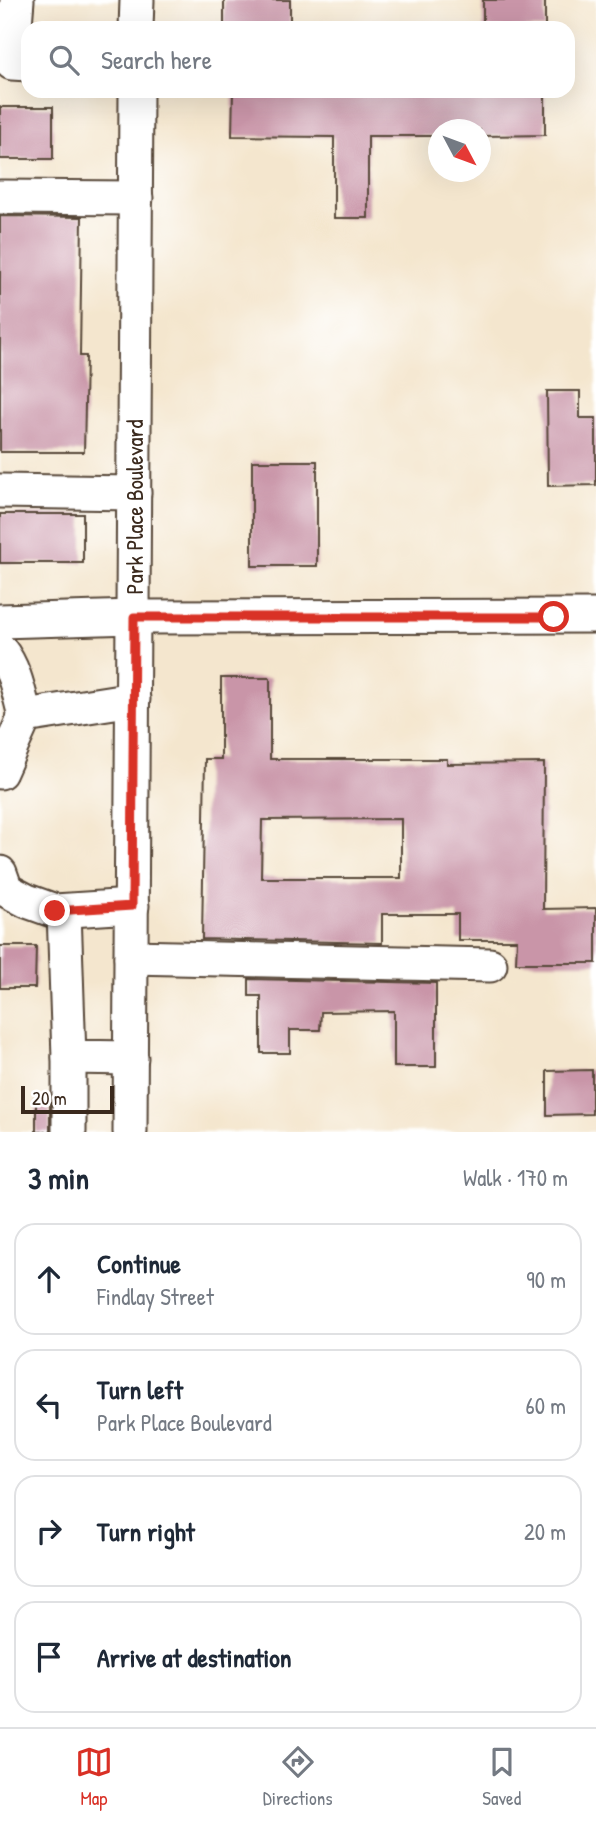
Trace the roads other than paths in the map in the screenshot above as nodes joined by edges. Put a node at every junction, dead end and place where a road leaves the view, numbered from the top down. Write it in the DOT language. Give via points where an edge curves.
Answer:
graph roads {
  1 [pos="17,0"];
  2 [pos="136,0"];
  3 [pos="136,21"];
  4 [pos="13,63"];
  5 [pos="136,98"];
  6 [pos="0,197"];
  7 [pos="136,198"];
  8 [pos="0,491"];
  9 [pos="134,493"];
  10 [pos="596,616"];
  11 [pos="134,617"];
  12 [pos="0,621"];
  13 [pos="0,650"];
  14 [pos="133,699"];
  15 [pos="25,716"];
  16 [pos="0,772"];
  17 [pos="0,873"];
  18 [pos="132,906"];
  19 [pos="64,911"];
  20 [pos="131,957"];
  21 [pos="490,965"];
  22 [pos="69,1057"];
  23 [pos="131,1058"];
  24 [pos="69,1132"];
  25 [pos="130,1132"];
  1 -- 4 [label="street"];
  2 -- 3 [label="street"];
  5 -- 7 [label="street, Park Place Boulevard"];
  6 -- 7 [label="street"];
  7 -- 9 [label="street, Park Place Boulevard"];
  8 -- 9 [label="street"];
  9 -- 11 [label="street, Park Place Boulevard"];
  10 -- 11 [label="street"];
  11 -- 12 [label="street"];
  11 -- 14 [label="street, Park Place Boulevard"];
  13 -- 15 [label="street" via="16,680"];
  14 -- 15 [label="street"];
  14 -- 18 [label="street, Park Place Boulevard"];
  15 -- 16 [label="street"];
  17 -- 19 [label="street" via="6,890"];
  18 -- 19 [label="street"];
  18 -- 20 [label="street, Park Place Boulevard"];
  19 -- 22 [label="street"];
  20 -- 21 [label="street"];
  20 -- 23 [label="street, Park Place Boulevard"];
  22 -- 23 [label="street"];
  22 -- 24 [label="street"];
  23 -- 25 [label="street, Park Place Boulevard"];
}
